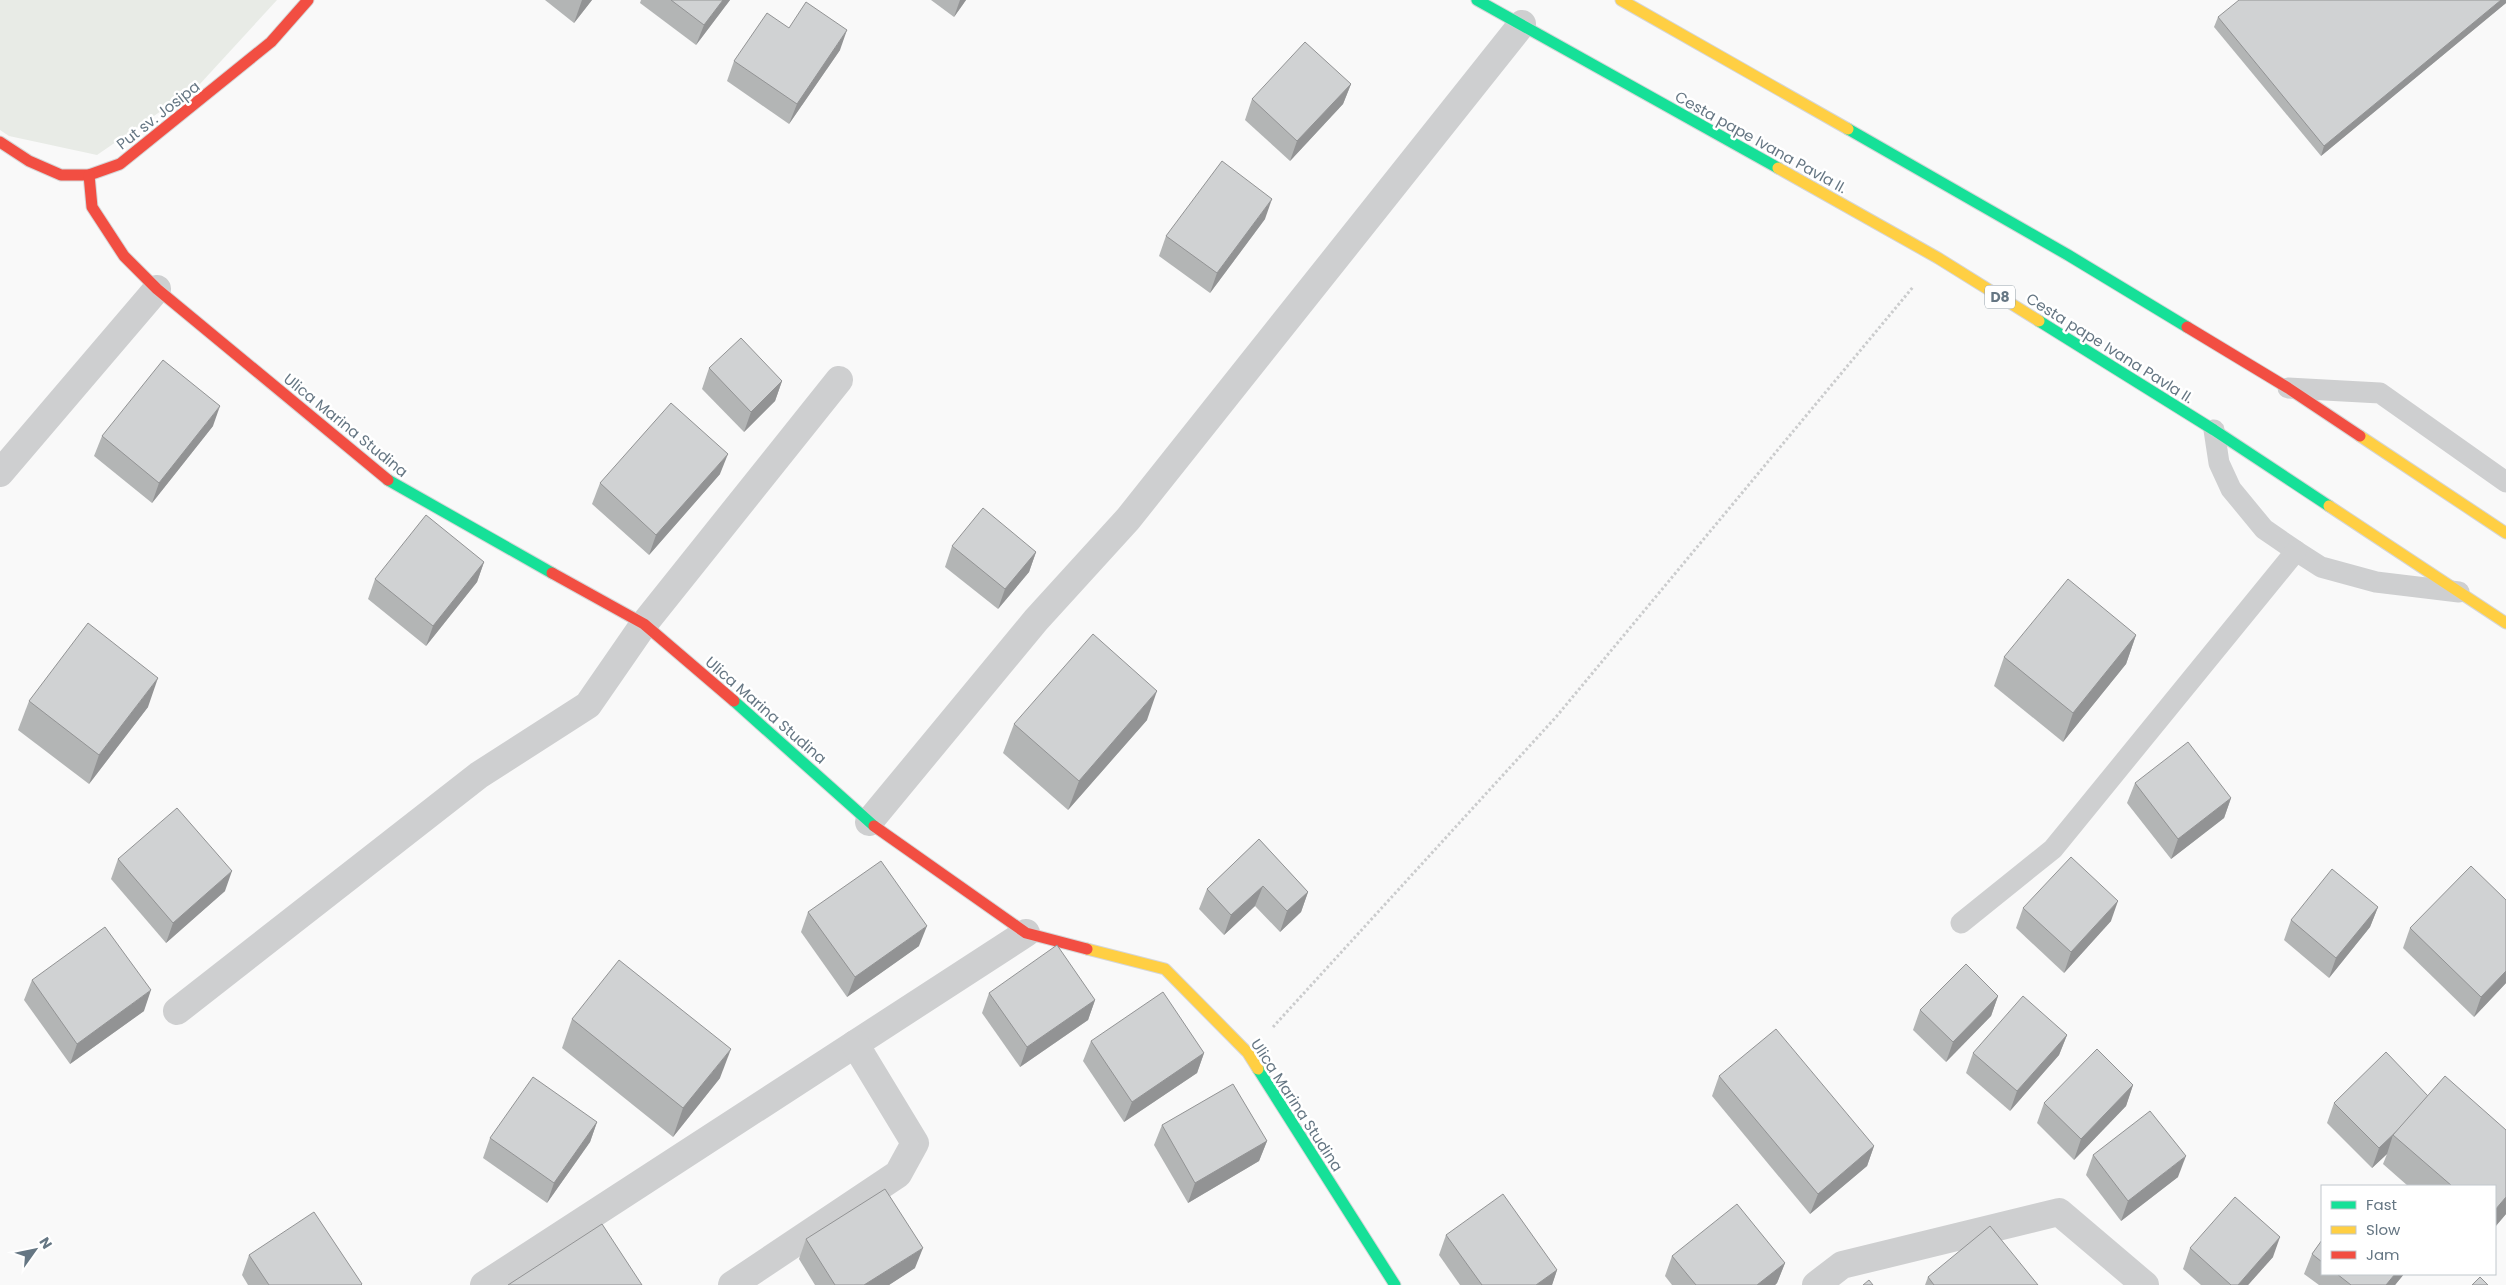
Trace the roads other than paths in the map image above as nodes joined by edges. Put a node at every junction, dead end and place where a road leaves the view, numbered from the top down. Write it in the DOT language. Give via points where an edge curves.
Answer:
graph roads {
  1 [pos="308,0"];
  2 [pos="1477,0"];
  3 [pos="1621,0"];
  4 [pos="1522,24"];
  5 [pos="0,142"];
  6 [pos="89,175"];
  7 [pos="156,288"];
  8 [pos="839,380"];
  9 [pos="2288,388"];
  10 [pos="2214,430"];
  11 [pos="0,473"];
  12 [pos="2506,482"];
  13 [pos="2506,533"];
  14 [pos="2296,550"];
  15 [pos="2462,592"];
  16 [pos="2506,623"];
  17 [pos="644,624"];
  18 [pos="869,822"];
  19 [pos="1961,923"];
  20 [pos="1026,933"];
  21 [pos="177,1011"];
  22 [pos="855,1044"];
  23 [pos="484,1285"];
  24 [pos="732,1285"];
  25 [pos="1395,1285"];
  26 [pos="1816,1285"];
  27 [pos="2144,1285"];
  1 -- 6 [label="main road, Put sv. Josipa" via="271,42 221,84 120,164"];
  2 -- 4 [label="main road, Cesta pape Ivana Pavla II. / D8"];
  3 -- 9 [label="main road" via="2068,255"];
  4 -- 10 [label="main road, Cesta pape Ivana Pavla II. / D8" via="1938,258"];
  4 -- 18 [label="street" via="1128,519 1036,620"];
  5 -- 6 [label="main road, Put sv. Josipa" via="28,161 61,175"];
  6 -- 7 [label="main road, Ulica Marina Studina" via="92,207 124,256"];
  7 -- 11 [label="street"];
  7 -- 17 [label="main road, Ulica Marina Studina" via="391,483"];
  8 -- 17 [label="street"];
  9 -- 12 [label="lane" via="2380,393"];
  9 -- 13 [label="main road"];
  10 -- 14 [label="lane" via="2219,463 2231,489 2264,529"];
  10 -- 15 [label="main road, Cesta pape Ivana Pavla II. / D8"];
  14 -- 15 [label="lane" via="2321,567 2376,582"];
  14 -- 19 [label="lane" via="2053,849"];
  15 -- 16 [label="main road, Cesta pape Ivana Pavla II. / D8"];
  17 -- 18 [label="main road, Ulica Marina Studina" via="766,728"];
  17 -- 21 [label="street" via="588,705 479,775"];
  18 -- 20 [label="main road, Ulica Marina Studina"];
  20 -- 22 [label="street"];
  20 -- 25 [label="main road, Ulica Marina Studina" via="1165,969 1248,1053"];
  22 -- 23 [label="street"];
  22 -- 24 [label="street" via="915,1143 898,1174"];
  26 -- 27 [label="street" via="1842,1265 2059,1212"];
}
